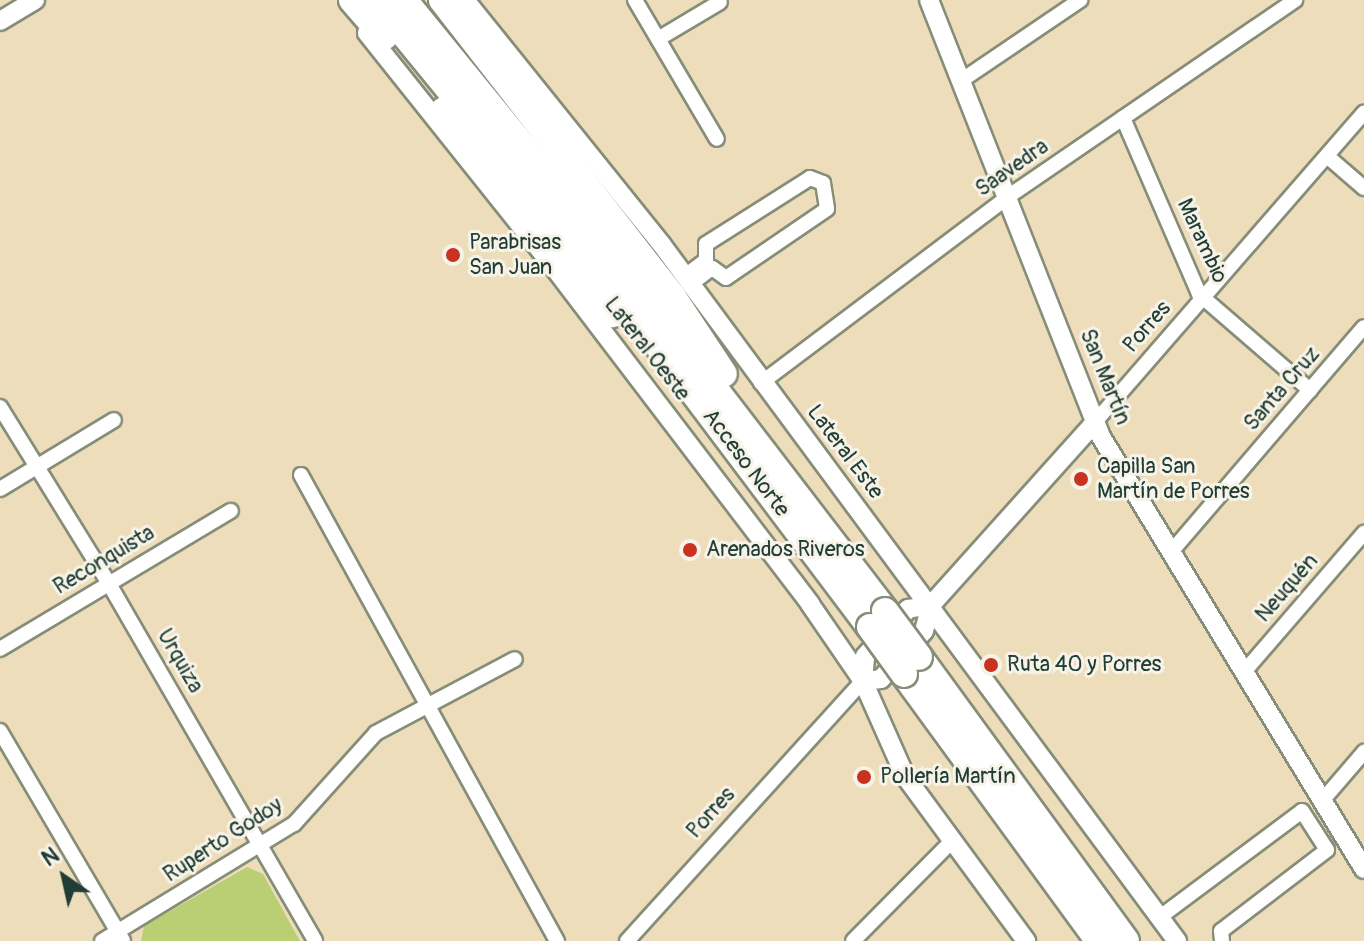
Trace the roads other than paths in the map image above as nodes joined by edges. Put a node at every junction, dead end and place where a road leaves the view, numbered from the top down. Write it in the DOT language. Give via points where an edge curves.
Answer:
graph roads {
  1 [pos="35,0"];
  2 [pos="339,0"];
  3 [pos="352,0"];
  4 [pos="376,0"];
  5 [pos="404,0"];
  6 [pos="442,0"];
  7 [pos="465,0"];
  8 [pos="635,0"];
  9 [pos="929,0"];
  10 [pos="1080,0"];
  11 [pos="1295,0"];
  12 [pos="720,2"];
  13 [pos="0,21"];
  14 [pos="658,39"];
  15 [pos="962,80"];
  16 [pos="1364,113"];
  17 [pos="1123,118"];
  18 [pos="717,139"];
  19 [pos="1327,156"];
  20 [pos="1364,188"];
  21 [pos="1009,196"];
  22 [pos="688,280"];
  23 [pos="1204,298"];
  24 [pos="1364,327"];
  25 [pos="761,383"];
  26 [pos="1310,390"];
  27 [pos="0,407"];
  28 [pos="114,420"];
  29 [pos="1095,422"];
  30 [pos="36,467"];
  31 [pos="301,475"];
  32 [pos="759,481"];
  33 [pos="0,489"];
  34 [pos="231,511"];
  35 [pos="821,525"];
  36 [pos="1364,533"];
  37 [pos="1171,552"];
  38 [pos="108,582"];
  39 [pos="931,605"];
  40 [pos="877,619"];
  41 [pos="0,649"];
  42 [pos="515,659"];
  43 [pos="911,666"];
  44 [pos="1244,672"];
  45 [pos="863,681"];
  46 [pos="427,706"];
  47 [pos="0,731"];
  48 [pos="1364,752"];
  49 [pos="1322,801"];
  50 [pos="952,841"];
  51 [pos="263,845"];
  52 [pos="1364,869"];
  53 [pos="1160,917"];
  54 [pos="120,936"];
  55 [pos="102,941"];
  56 [pos="315,941"];
  57 [pos="557,941"];
  58 [pos="627,941"];
  59 [pos="853,941"];
  60 [pos="1026,941"];
  61 [pos="1099,941"];
  62 [pos="1126,941"];
  63 [pos="1177,941"];
  64 [pos="1222,941"];
  1 -- 13 [label="street"];
  2 -- 45 [label="street, Lateral Oeste" via="643,382"];
  3 -- 32 [label="highway" via="546,238"];
  4 -- 32 [label="highway, Acceso Norte" via="598,270"];
  5 -- 35 [label="highway, Acceso Norte" via="616,260"];
  6 -- 35 [label="highway" via="673,297"];
  7 -- 22 [label="street, Lateral Este"];
  8 -- 14 [label="street"];
  9 -- 15 [label="street, San Martín"];
  10 -- 15 [label="street"];
  11 -- 17 [label="street, Saavedra"];
  12 -- 14 [label="street"];
  14 -- 18 [label="street"];
  15 -- 21 [label="street, San Martín"];
  16 -- 19 [label="street, Porres"];
  17 -- 21 [label="street, Saavedra"];
  17 -- 23 [label="street, Marambio"];
  19 -- 20 [label="street"];
  19 -- 23 [label="street, Porres"];
  21 -- 25 [label="street, Saavedra"];
  21 -- 29 [label="street, San Martín"];
  22 -- 22 [label="street" via="712,268 726,278 827,209 823,183 810,178 706,244 706,260"];
  22 -- 25 [label="street, Lateral Este"];
  23 -- 26 [label="street, Marambio"];
  23 -- 29 [label="street, Porres"];
  24 -- 26 [label="street, Santa Cruz"];
  25 -- 39 [label="street, Lateral Este"];
  26 -- 37 [label="street, Santa Cruz"];
  27 -- 30 [label="street, Urquiza"];
  28 -- 30 [label="street"];
  29 -- 37 [label="street, San Martín"];
  29 -- 39 [label="street, Porres"];
  30 -- 33 [label="street"];
  30 -- 38 [label="street, Urquiza"];
  31 -- 46 [label="street"];
  32 -- 40 [label="highway, Acceso Norte"];
  34 -- 38 [label="street, Reconquista"];
  35 -- 40 [label="highway, Acceso Norte"];
  36 -- 44 [label="street, Neuquén"];
  37 -- 44 [label="street, San Martín"];
  38 -- 41 [label="street, Reconquista"];
  38 -- 51 [label="street, Urquiza"];
  39 -- 45 [label="street, Porres" via="924,631 881,679"];
  39 -- 45 [label="street, Porres" via="908,609 865,656"];
  39 -- 53 [label="street, Lateral Este"];
  40 -- 43 [label="highway, Acceso Norte, bridge"];
  42 -- 46 [label="street, Ruperto Godoy"];
  43 -- 61 [label="highway, Acceso Norte"];
  43 -- 62 [label="highway, Acceso Norte"];
  44 -- 49 [label="street, San Martín"];
  45 -- 50 [label="street, Lateral Oeste" via="899,765"];
  45 -- 58 [label="street, Porres"];
  46 -- 51 [label="street, Ruperto Godoy" via="366,740 294,824"];
  46 -- 57 [label="street"];
  47 -- 54 [label="street"];
  48 -- 49 [label="street"];
  49 -- 52 [label="street, San Martín"];
  50 -- 59 [label="street"];
  50 -- 60 [label="street, Lateral Oeste"];
  51 -- 54 [label="street, Ruperto Godoy"];
  51 -- 56 [label="street, Urquiza"];
  53 -- 63 [label="street, Lateral Este"];
  53 -- 64 [label="street" via="1302,811 1327,850 1221,931"];
  54 -- 55 [label="street, Ruperto Godoy"];
}
